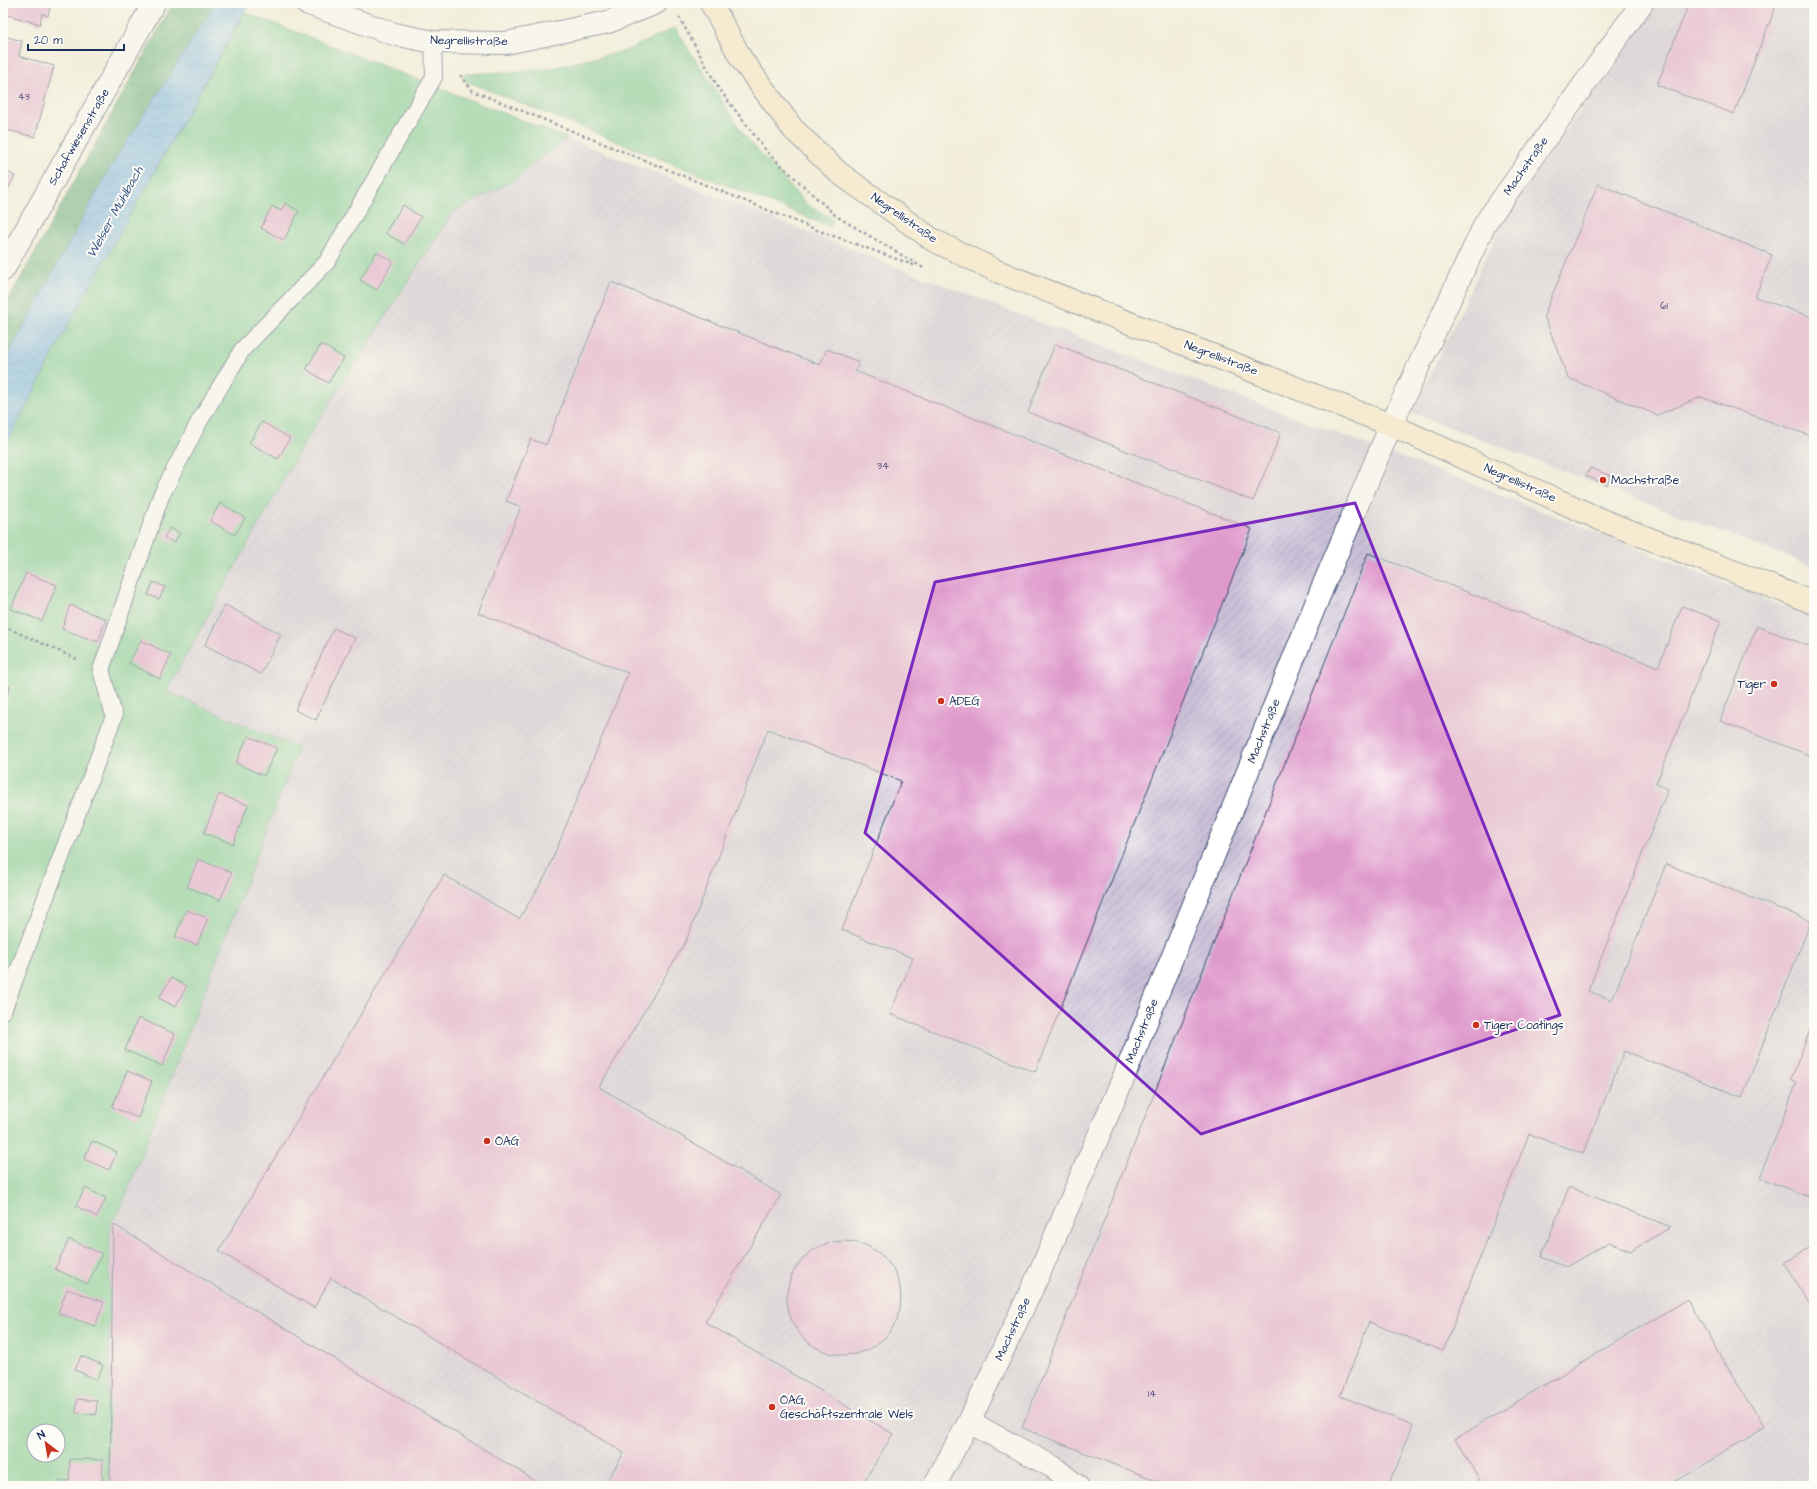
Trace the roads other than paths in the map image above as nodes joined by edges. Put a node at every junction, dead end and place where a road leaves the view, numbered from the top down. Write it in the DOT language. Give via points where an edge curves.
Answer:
graph roads {
  1 [pos="154,3"];
  2 [pos="306,3"];
  3 [pos="656,3"];
  4 [pos="711,3"];
  5 [pos="1642,3"];
  6 [pos="433,42"];
  7 [pos="3,270"];
  8 [pos="1391,424"];
  9 [pos="1814,603"];
  10 [pos="3,1011"];
  11 [pos="969,1422"];
  12 [pos="934,1486"];
  13 [pos="1077,1486"];
  1 -- 7 [label="street, Schafwiesenstraße"];
  2 -- 6 [label="street, Negrellistraße" via="394,34"];
  3 -- 6 [label="street, Negrellistraße" via="608,22 506,43"];
  4 -- 8 [label="main road, Negrellistraße" via="742,60 793,129 839,173 933,240 999,272"];
  5 -- 8 [label="street, Machstraße" via="1486,222"];
  6 -- 10 [label="lane" via="434,77 327,262 242,350 199,422 161,496 101,670 114,716"];
  8 -- 9 [label="main road, Negrellistraße" via="1604,521"];
  8 -- 11 [label="street, Machstraße" via="1123,1079 1039,1274"];
  11 -- 12 [label="street, Machstraße"];
  11 -- 13 [label="street" via="1053,1467"];
}
